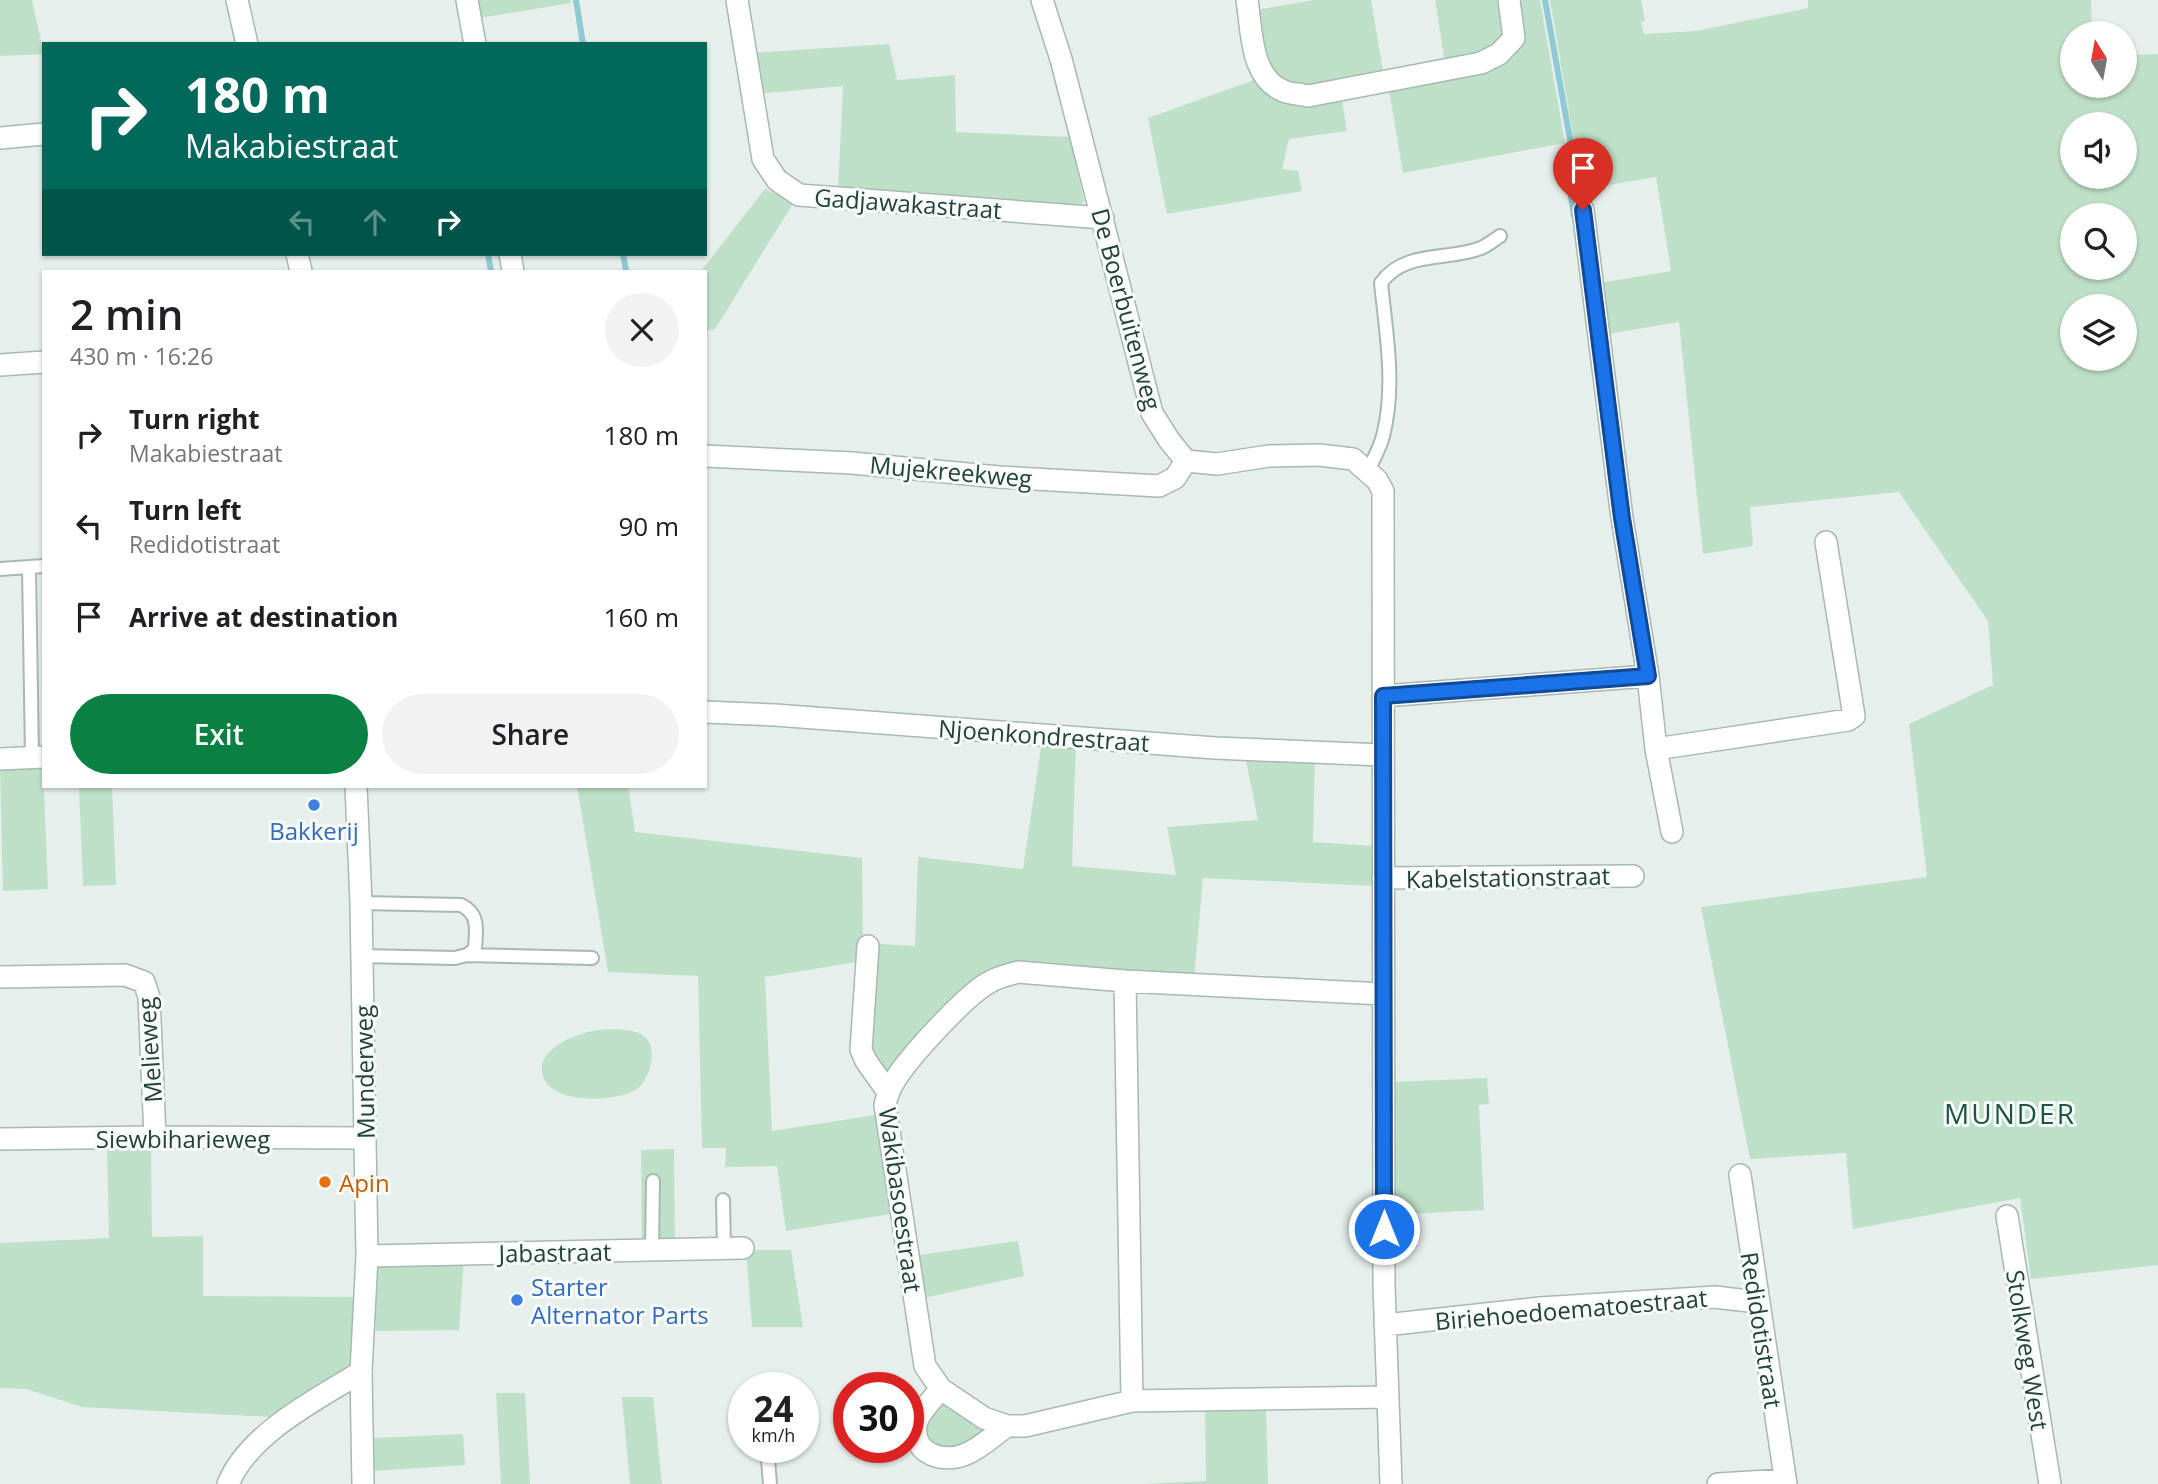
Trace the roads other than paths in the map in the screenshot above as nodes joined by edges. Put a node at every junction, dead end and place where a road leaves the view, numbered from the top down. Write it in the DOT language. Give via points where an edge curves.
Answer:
graph roads {
  1 [pos="237,0"];
  2 [pos="467,0"];
  3 [pos="737,0"];
  4 [pos="1042,0"];
  5 [pos="1247,0"];
  6 [pos="1510,0"];
  7 [pos="247,42"];
  8 [pos="475,42"];
  9 [pos="42,134"];
  10 [pos="0,138"];
  11 [pos="1583,210"];
  12 [pos="1102,218"];
  13 [pos="1500,236"];
  14 [pos="42,362"];
  15 [pos="0,365"];
  16 [pos="707,456"];
  17 [pos="1186,461"];
  18 [pos="1368,471"];
  19 [pos="1826,542"];
  20 [pos="42,566"];
  21 [pos="29,567"];
  22 [pos="0,569"];
  23 [pos="1648,676"];
  24 [pos="1383,696"];
  25 [pos="707,712"];
  26 [pos="1656,749"];
  27 [pos="1383,755"];
  28 [pos="38,758"];
  29 [pos="0,760"];
  30 [pos="356,788"];
  31 [pos="1672,832"];
  32 [pos="1633,876"];
  33 [pos="1383,878"];
  34 [pos="361,904"];
  35 [pos="868,946"];
  36 [pos="467,955"];
  37 [pos="362,956"];
  38 [pos="592,958"];
  39 [pos="0,977"];
  40 [pos="1125,981"];
  41 [pos="1383,994"];
  42 [pos="888,1092"];
  43 [pos="155,1137"];
  44 [pos="365,1138"];
  45 [pos="0,1139"];
  46 [pos="1740,1175"];
  47 [pos="653,1181"];
  48 [pos="723,1200"];
  49 [pos="2007,1216"];
  50 [pos="733,1248"];
  51 [pos="652,1250"];
  52 [pos="367,1256"];
  53 [pos="1757,1302"];
  54 [pos="1385,1325"];
  55 [pos="362,1372"];
  56 [pos="940,1390"];
  57 [pos="1388,1397"];
  58 [pos="1132,1401"];
  59 [pos="1007,1426"];
  60 [pos="768,1463"];
  61 [pos="1786,1482"];
  62 [pos="228,1484"];
  63 [pos="363,1484"];
  64 [pos="770,1484"];
  65 [pos="1391,1484"];
  66 [pos="1718,1484"];
  67 [pos="2050,1484"];
  1 -- 7 [label="street"];
  2 -- 8 [label="street"];
  3 -- 12 [label="street, Gadjawakastraat" via="763,159 777,180 799,195"];
  4 -- 12 [label="street, De Boerbuitenweg"];
  5 -- 6 [label="street" via="1257,64 1265,77 1283,91 1308,96 1490,59 1514,38"];
  9 -- 10 [label="street"];
  11 -- 23 [label="street" via="1622,518"];
  12 -- 17 [label="street, De Boerbuitenweg" via="1152,412"];
  13 -- 18 [label="lane" via="1482,248 1407,262 1389,272 1381,283 1390,364 1389,405 1383,438"];
  14 -- 15 [label="street"];
  16 -- 17 [label="street, Mujekreekweg" via="1160,486 1175,478"];
  17 -- 18 [label="street" via="1217,464 1319,455 1353,459"];
  18 -- 24 [label="street" via="1383,491"];
  19 -- 26 [label="street" via="1854,716"];
  20 -- 21 [label="lane"];
  21 -- 22 [label="lane"];
  21 -- 28 [label="lane"];
  23 -- 24 [label="street"];
  23 -- 26 [label="street"];
  24 -- 27 [label="street"];
  25 -- 27 [label="street, Njoenkondrestraat" via="1214,748"];
  26 -- 31 [label="street"];
  27 -- 33 [label="street"];
  28 -- 29 [label="street"];
  30 -- 34 [label="street, Munderweg"];
  32 -- 33 [label="street, Kabelstationstraat"];
  33 -- 41 [label="street"];
  34 -- 36 [label="lane" via="461,905 476,918 475,949"];
  34 -- 37 [label="street, Munderweg"];
  35 -- 42 [label="street" via="861,1050"];
  36 -- 37 [label="lane"];
  36 -- 38 [label="lane"];
  37 -- 44 [label="street, Munderweg"];
  39 -- 43 [label="street, Melieweg" via="125,975 144,982 149,997"];
  40 -- 41 [label="street, Wakibasoestraat"];
  40 -- 42 [label="street, Wakibasoestraat" via="1018,972 988,983 936,1032"];
  40 -- 58 [label="street"];
  41 -- 54 [label="street"];
  42 -- 56 [label="street, Wakibasoestraat" via="885,1105 925,1366"];
  43 -- 44 [label="street, Siewbiharieweg"];
  43 -- 45 [label="street, Siewbiharieweg"];
  44 -- 52 [label="street, Munderweg"];
  46 -- 53 [label="street, Redidotistraat"];
  47 -- 51 [label="lane"];
  48 -- 50 [label="lane"];
  49 -- 67 [label="street, Stolkweg West"];
  50 -- 51 [label="street, Jabastraat"];
  51 -- 52 [label="street, Jabastraat"];
  52 -- 55 [label="street, Munderweg"];
  53 -- 54 [label="street, Biriehoedoematoestraat" via="1715,1297 1539,1308"];
  53 -- 61 [label="street, Redidotistraat"];
  54 -- 57 [label="street"];
  55 -- 62 [label="street" via="293,1415 246,1453"];
  55 -- 63 [label="street, Munderweg"];
  56 -- 59 [label="street, Wakibasoestraat" via="984,1419"];
  56 -- 59 [label="street" via="916,1423 922,1450 949,1458 966,1454"];
  57 -- 58 [label="street, Wakibasoestraat"];
  57 -- 65 [label="street"];
  58 -- 59 [label="street, Wakibasoestraat" via="1025,1426"];
  60 -- 64 [label="lane"];
  61 -- 66 [label="street"];
}
